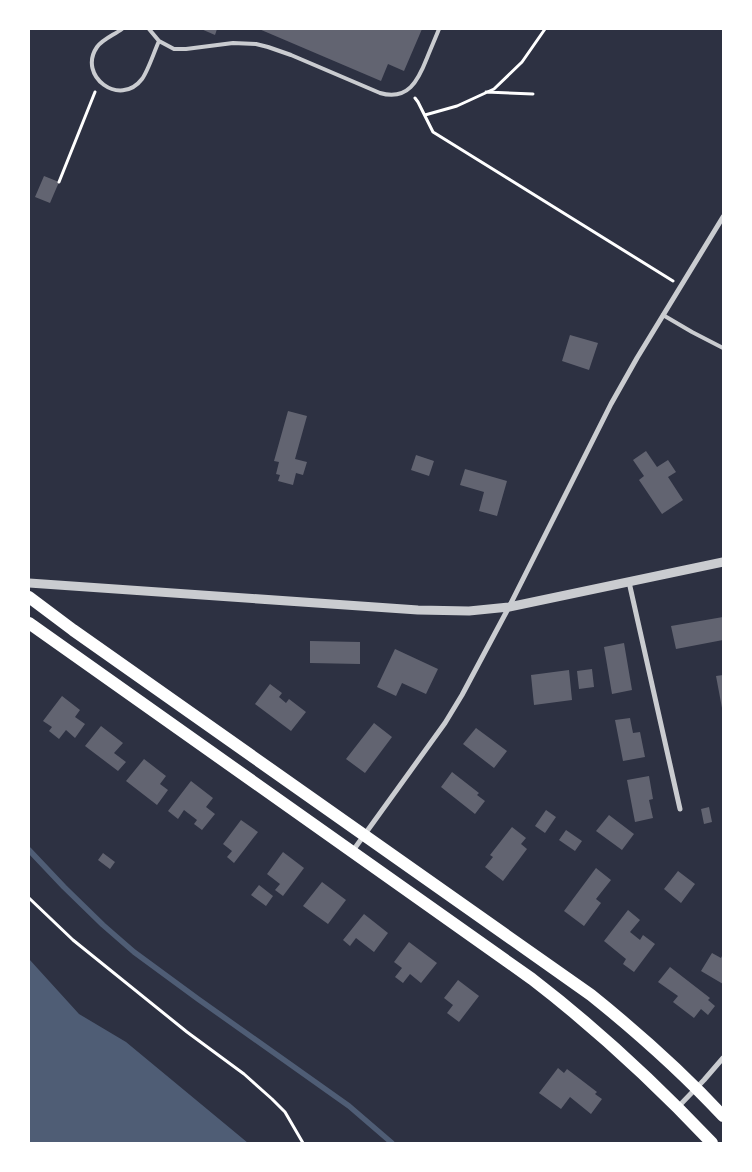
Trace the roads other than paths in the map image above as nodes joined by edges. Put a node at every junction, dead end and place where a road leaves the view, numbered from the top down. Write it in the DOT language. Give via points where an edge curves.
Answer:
graph roads {
  1 [pos="122,29"];
  2 [pos="149,29"];
  3 [pos="439,29"];
  4 [pos="159,41"];
  5 [pos="723,217"];
  6 [pos="663,315"];
  7 [pos="723,348"];
  8 [pos="723,562"];
  9 [pos="630,582"];
  10 [pos="29,583"];
  11 [pos="29,598"];
  12 [pos="509,607"];
  13 [pos="29,624"];
  14 [pos="680,809"];
  15 [pos="364,836"];
  16 [pos="352,853"];
  17 [pos="723,1058"];
  18 [pos="696,1088"];
  19 [pos="678,1107"];
  20 [pos="723,1116"];
  21 [pos="712,1143"];
  1 -- 4 [label="lane" via="103,41 92,59 99,81 108,88 125,90 142,79"];
  2 -- 4 [label="lane"];
  3 -- 4 [label="lane" via="417,80 398,94 386,94 291,54 256,44 174,49"];
  5 -- 6 [label="street"];
  6 -- 7 [label="lane"];
  6 -- 12 [label="street" via="611,404"];
  8 -- 9 [label="street"];
  9 -- 12 [label="street"];
  9 -- 14 [label="street"];
  10 -- 12 [label="street" via="418,610"];
  11 -- 15 [label="main road"];
  12 -- 15 [label="street" via="454,709"];
  13 -- 16 [label="main road"];
  15 -- 16 [label="street"];
  15 -- 18 [label="main road" via="591,995"];
  16 -- 19 [label="main road" via="555,997 626,1057"];
  17 -- 18 [label="street"];
  18 -- 19 [label="street"];
  18 -- 20 [label="main road"];
  19 -- 21 [label="main road"];
}
